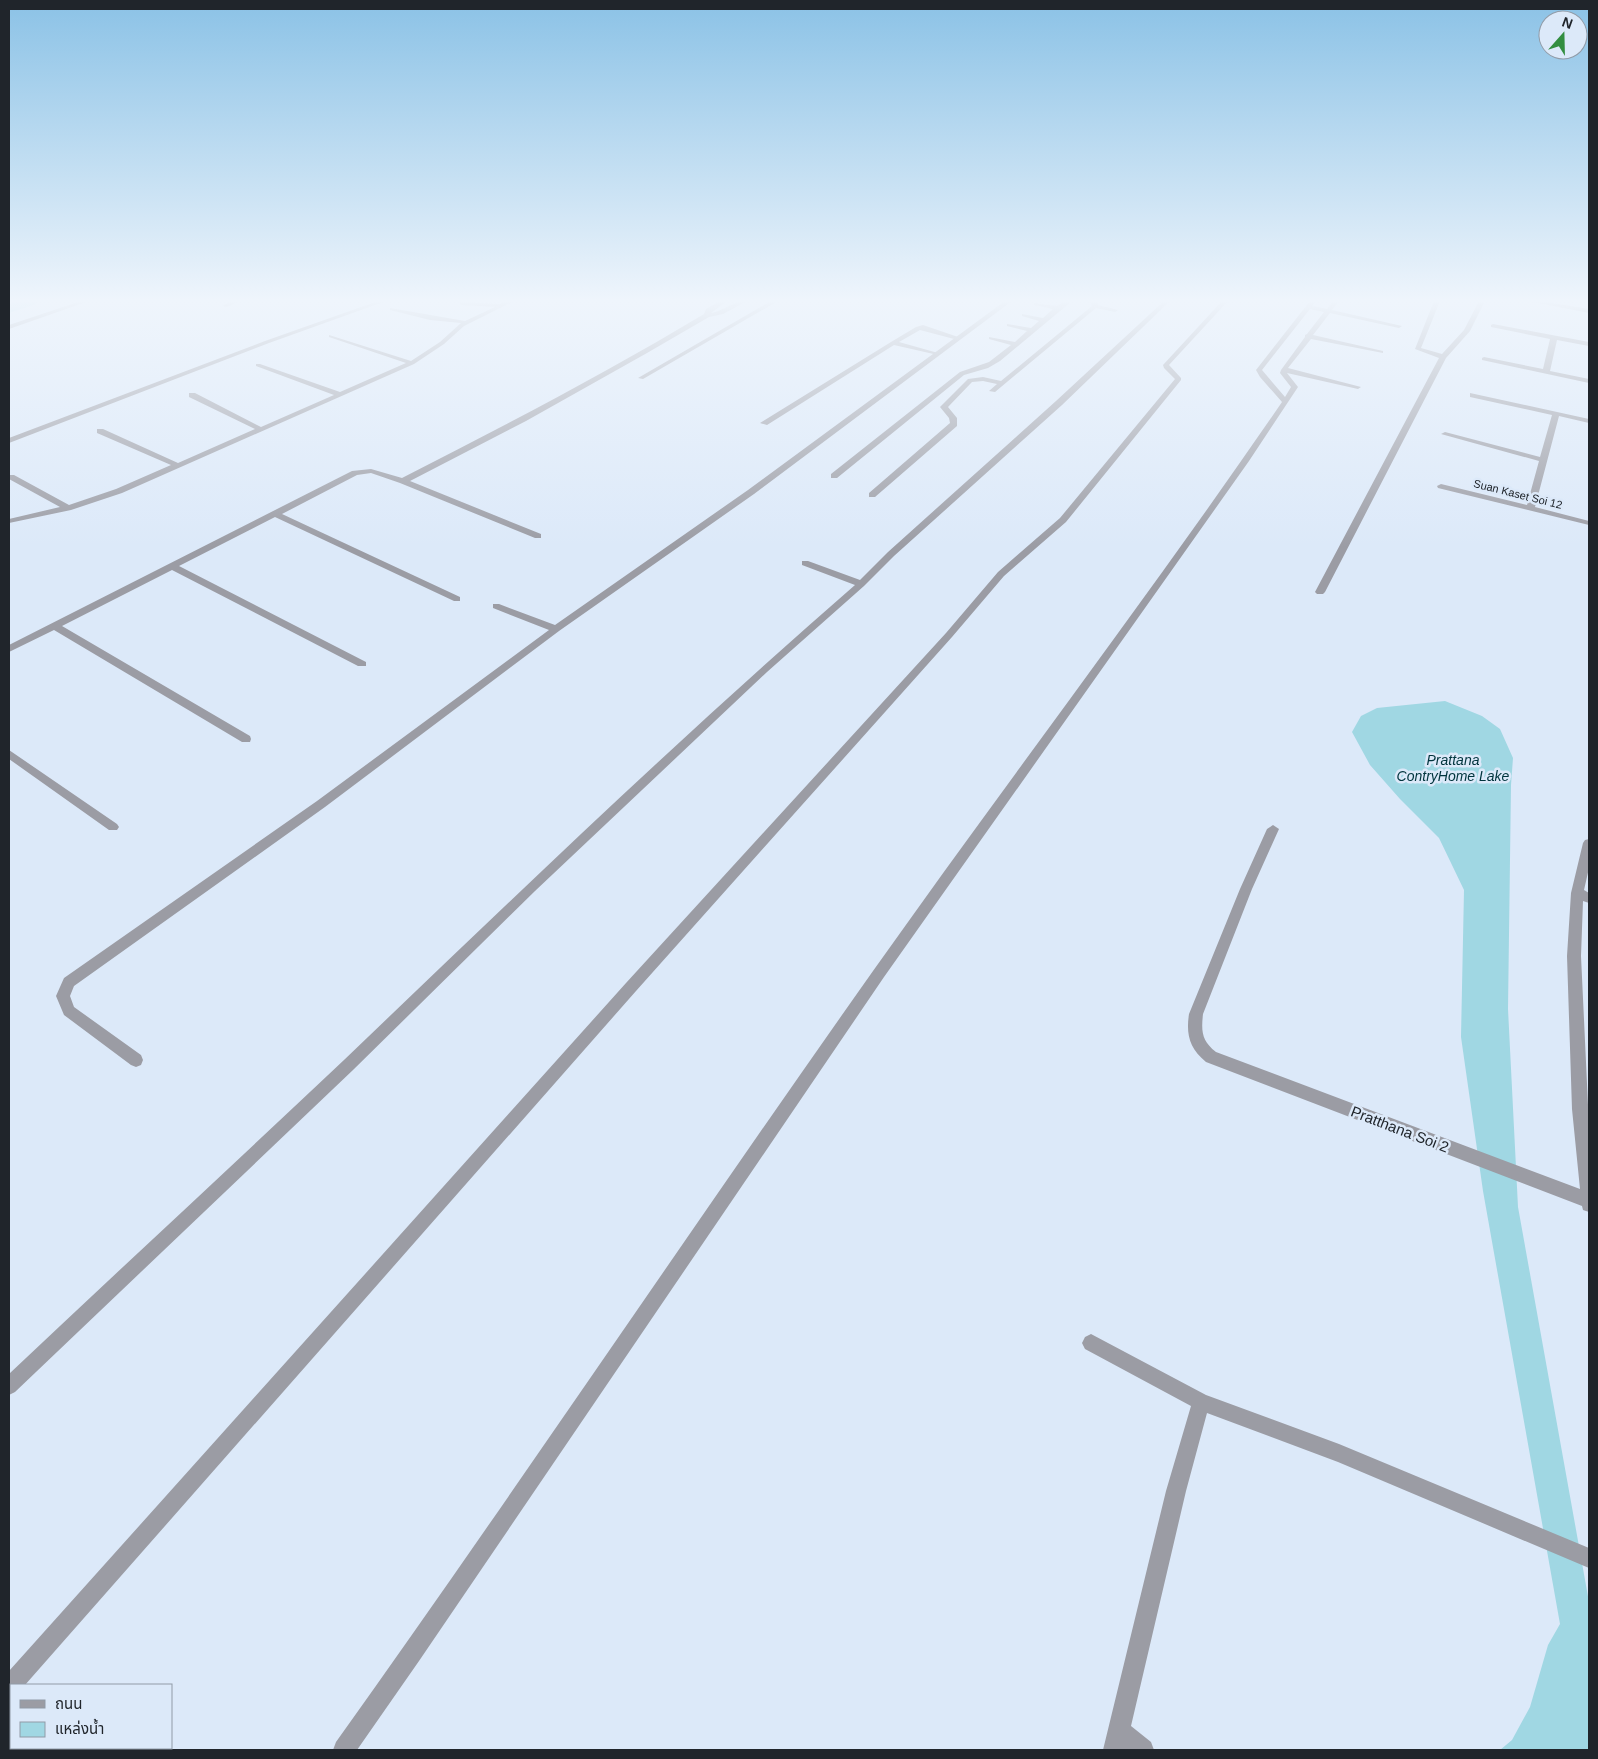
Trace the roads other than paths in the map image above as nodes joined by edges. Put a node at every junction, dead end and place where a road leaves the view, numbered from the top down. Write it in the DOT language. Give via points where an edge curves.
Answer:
graph roads {
  1 [pos="161,383"];
  2 [pos="307,383"];
  3 [pos="367,383"];
  4 [pos="588,383"];
  5 [pos="828,383"];
  6 [pos="897,383"];
  7 [pos="948,383"];
  8 [pos="967,383"];
  9 [pos="1002,383"];
  10 [pos="1080,383"];
  11 [pos="1176,383"];
  12 [pos="1270,383"];
  13 [pos="1292,383"];
  14 [pos="1341,383"];
  15 [pos="1429,383"];
  16 [pos="1358,387"];
  17 [pos="993,391"];
  18 [pos="192,395"];
  19 [pos="340,395"];
  20 [pos="1473,395"];
  21 [pos="1285,401"];
  22 [pos="1556,413"];
  23 [pos="1589,420"];
  24 [pos="764,423"];
  25 [pos="260,429"];
  26 [pos="100,430"];
  27 [pos="1445,434"];
  28 [pos="9,442"];
  29 [pos="1544,460"];
  30 [pos="177,466"];
  31 [pos="834,476"];
  32 [pos="12,477"];
  33 [pos="403,481"];
  34 [pos="1441,486"];
  35 [pos="872,496"];
  36 [pos="68,508"];
  37 [pos="1530,509"];
  38 [pos="276,514"];
  39 [pos="9,521"];
  40 [pos="1589,523"];
  41 [pos="538,536"];
  42 [pos="805,563"];
  43 [pos="171,566"];
  44 [pos="862,584"];
  45 [pos="1320,592"];
  46 [pos="457,599"];
  47 [pos="496,606"];
  48 [pos="55,626"];
  49 [pos="556,629"];
  50 [pos="9,649"];
  51 [pos="362,664"];
  52 [pos="246,739"];
  53 [pos="9,754"];
  54 [pos="113,827"];
  55 [pos="1273,829"];
  56 [pos="1589,843"];
  57 [pos="1583,895"];
  58 [pos="136,1060"];
  59 [pos="1589,1202"];
  60 [pos="1091,1343"];
  61 [pos="9,1386"];
  62 [pos="1201,1402"];
  63 [pos="1589,1558"];
  64 [pos="12,1684"];
  65 [pos="1116,1741"];
  66 [pos="344,1750"];
  67 [pos="1143,1750"];
  1 -- 28 [label="street"];
  2 -- 19 [label="street"];
  3 -- 19 [label="street"];
  4 -- 33 [label="street"];
  5 -- 24 [label="street"];
  6 -- 49 [label="street" via="751,492"];
  7 -- 31 [label="street"];
  8 -- 35 [label="street" via="944,407 954,424"];
  9 -- 17 [label="street"];
  10 -- 44 [label="street"];
  11 -- 64 [label="street" via="1063,520 1000,574"];
  12 -- 21 [label="street"];
  13 -- 21 [label="street" via="1295,387"];
  14 -- 16 [label="street"];
  15 -- 45 [label="street"];
  18 -- 25 [label="street"];
  19 -- 25 [label="street"];
  20 -- 22 [label="street"];
  21 -- 66 [label="street" via="1198,531 880,972"];
  22 -- 23 [label="street"];
  22 -- 29 [label="street"];
  25 -- 30 [label="street"];
  26 -- 30 [label="street"];
  27 -- 29 [label="street"];
  29 -- 37 [label="street"];
  30 -- 36 [label="street" via="120,491"];
  32 -- 36 [label="street"];
  33 -- 38 [label="street" via="371,471 355,473"];
  33 -- 41 [label="street"];
  34 -- 37 [label="street, Suan Kaset Soi 12"];
  36 -- 39 [label="street"];
  37 -- 40 [label="street, Suan Kaset Soi 12"];
  38 -- 43 [label="street"];
  38 -- 46 [label="street"];
  42 -- 44 [label="street"];
  43 -- 48 [label="street"];
  43 -- 51 [label="street"];
  44 -- 61 [label="street" via="763,670 531,888"];
  47 -- 49 [label="street"];
  48 -- 50 [label="street"];
  48 -- 52 [label="street"];
  49 -- 58 [label="street" via="321,804 68,982 62,992 62,1002 68,1011"];
  53 -- 54 [label="street"];
  55 -- 59 [label="street, Pratthana Soi 2" via="1196,1014 1194,1030 1201,1050 1211,1057"];
  56 -- 57 [label="street"];
  57 -- 59 [label="street" via="1574,956 1579,1080"];
  60 -- 62 [label="street"];
  62 -- 63 [label="street" via="1339,1454"];
  62 -- 65 [label="street" via="1176,1491"];
  65 -- 67 [label="street"];
}
